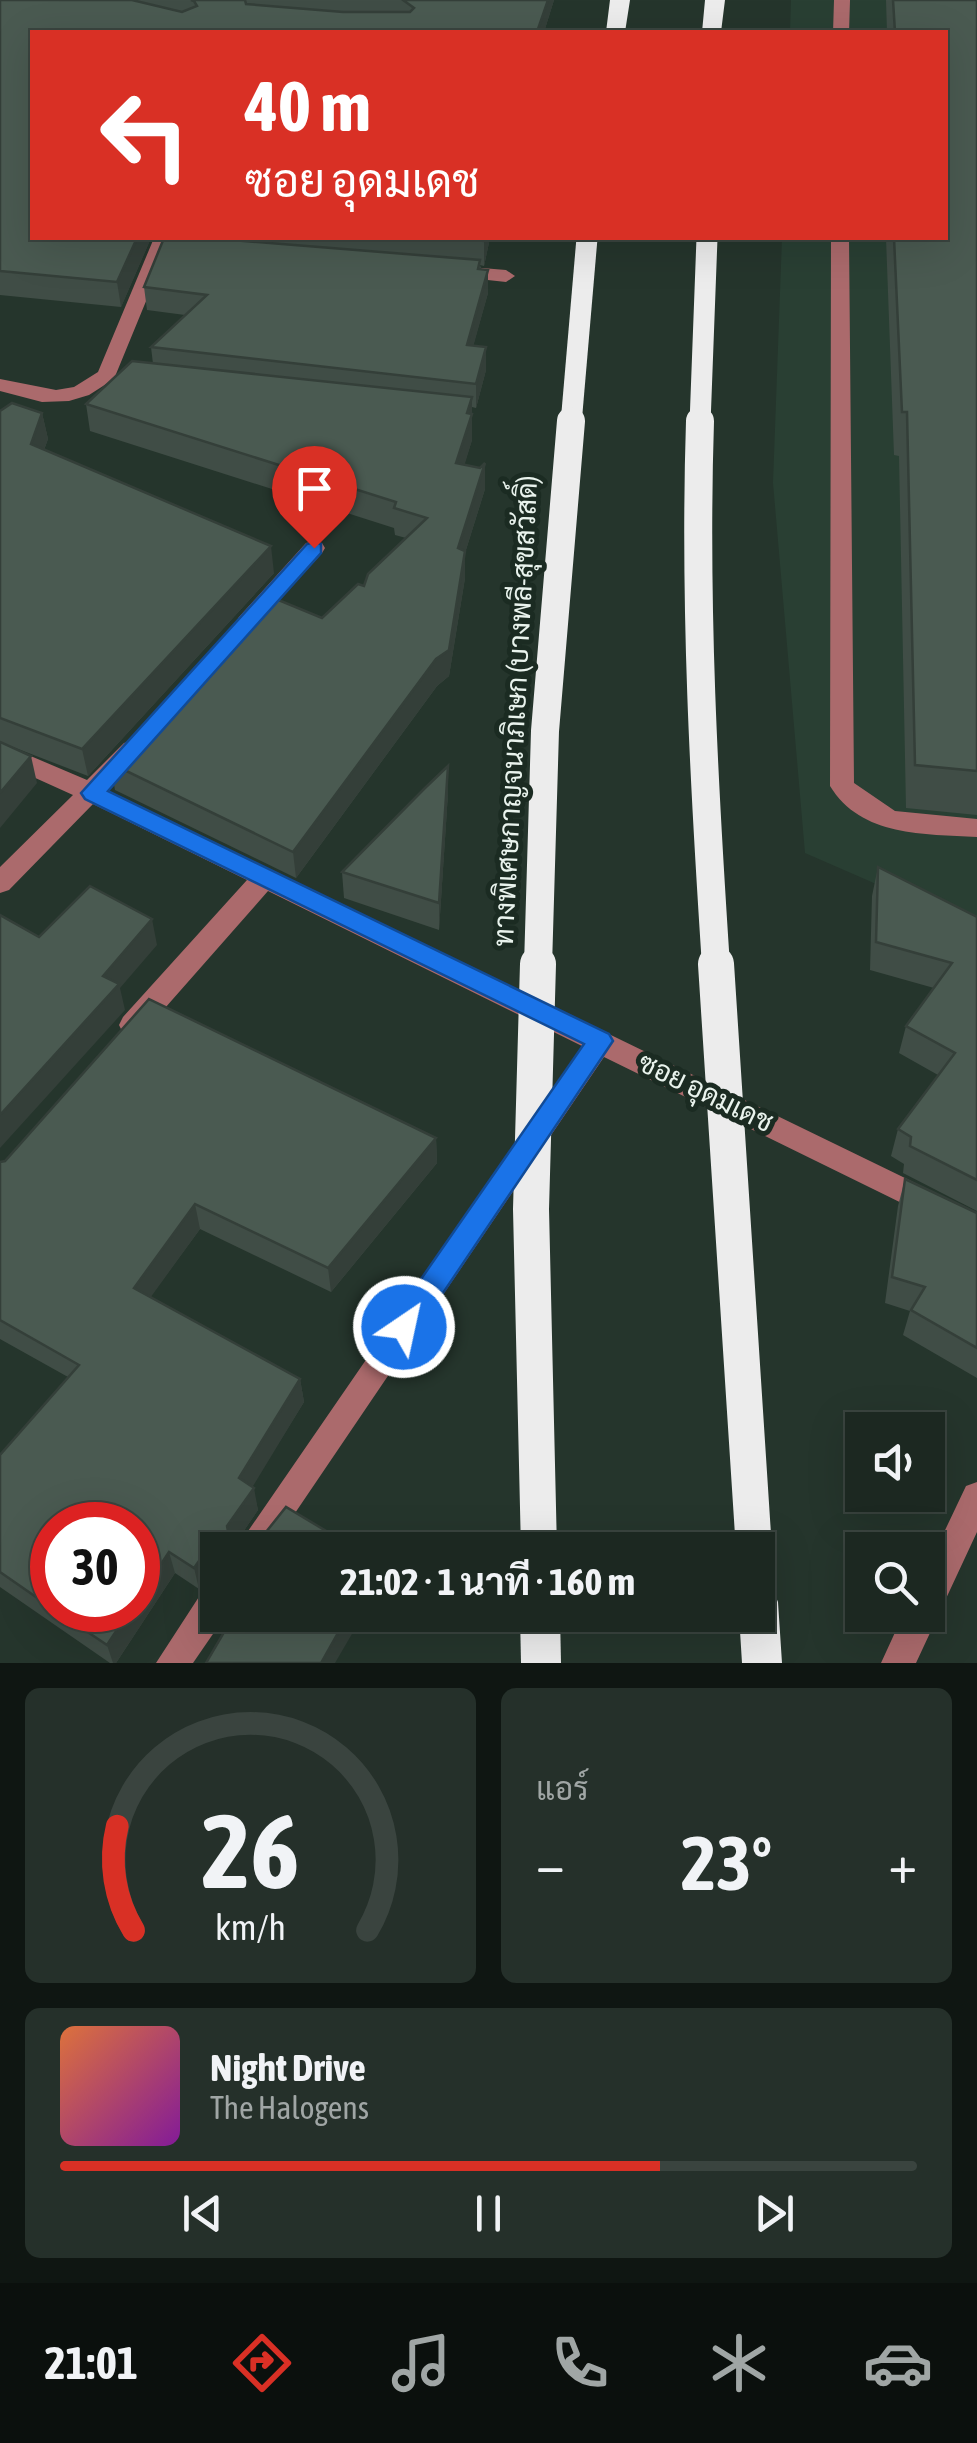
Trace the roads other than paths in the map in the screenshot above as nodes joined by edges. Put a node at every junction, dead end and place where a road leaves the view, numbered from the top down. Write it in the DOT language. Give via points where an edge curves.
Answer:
graph roads {
  1 [pos="620,0"];
  2 [pos="715,0"];
  3 [pos="842,0"];
  4 [pos="616,30"];
  5 [pos="712,30"];
  6 [pos="840,30"];
  7 [pos="587,240"];
  8 [pos="707,240"];
  9 [pos="840,240"];
  10 [pos="166,244"];
  11 [pos="429,270"];
  12 [pos="506,276"];
  13 [pos="0,385"];
  14 [pos="314,548"];
  15 [pos="236,635"];
  16 [pos="144,736"];
  17 [pos="0,752"];
  18 [pos="92,793"];
  19 [pos="977,828"];
  20 [pos="263,880"];
  21 [pos="0,882"];
  22 [pos="600,1041"];
  23 [pos="118,1042"];
  24 [pos="977,1227"];
  25 [pos="977,1497"];
  26 [pos="263,1532"];
  27 [pos="539,1532"];
  28 [pos="753,1532"];
  29 [pos="945,1564"];
  30 [pos="200,1624"];
  31 [pos="540,1632"];
  32 [pos="760,1632"];
  33 [pos="912,1632"];
  34 [pos="173,1663"];
  35 [pos="541,1663"];
  36 [pos="762,1663"];
  37 [pos="898,1663"];
  1 -- 4 [label="highway"];
  2 -- 5 [label="highway"];
  3 -- 6 [label="street"];
  7 -- 27 [label="highway, ทางพิเศษกาญจนาภิเษก (บางพลี-สุขสวัสดิ์), bridge" via="545,731 531,1209"];
  8 -- 28 [label="highway, bridge" via="696,536 701,737"];
  9 -- 19 [label="street" via="842,786 862,808 905,826"];
  10 -- 13 [label="street" via="116,376 74,395 28,402"];
  11 -- 12 [label="street"];
  14 -- 15 [label="street"];
  16 -- 18 [label="street"];
  17 -- 18 [label="street, ซอย อุดมเดช"];
  18 -- 20 [label="street, ซอย อุดมเดช"];
  18 -- 21 [label="street"];
  20 -- 22 [label="street, ซอย อุดมเดช"];
  20 -- 23 [label="street"];
  22 -- 24 [label="street, ซอย อุดมเดช"];
  22 -- 26 [label="street"];
  25 -- 29 [label="street"];
  30 -- 34 [label="street"];
  31 -- 35 [label="highway"];
  32 -- 36 [label="highway"];
  33 -- 37 [label="street"];
}
